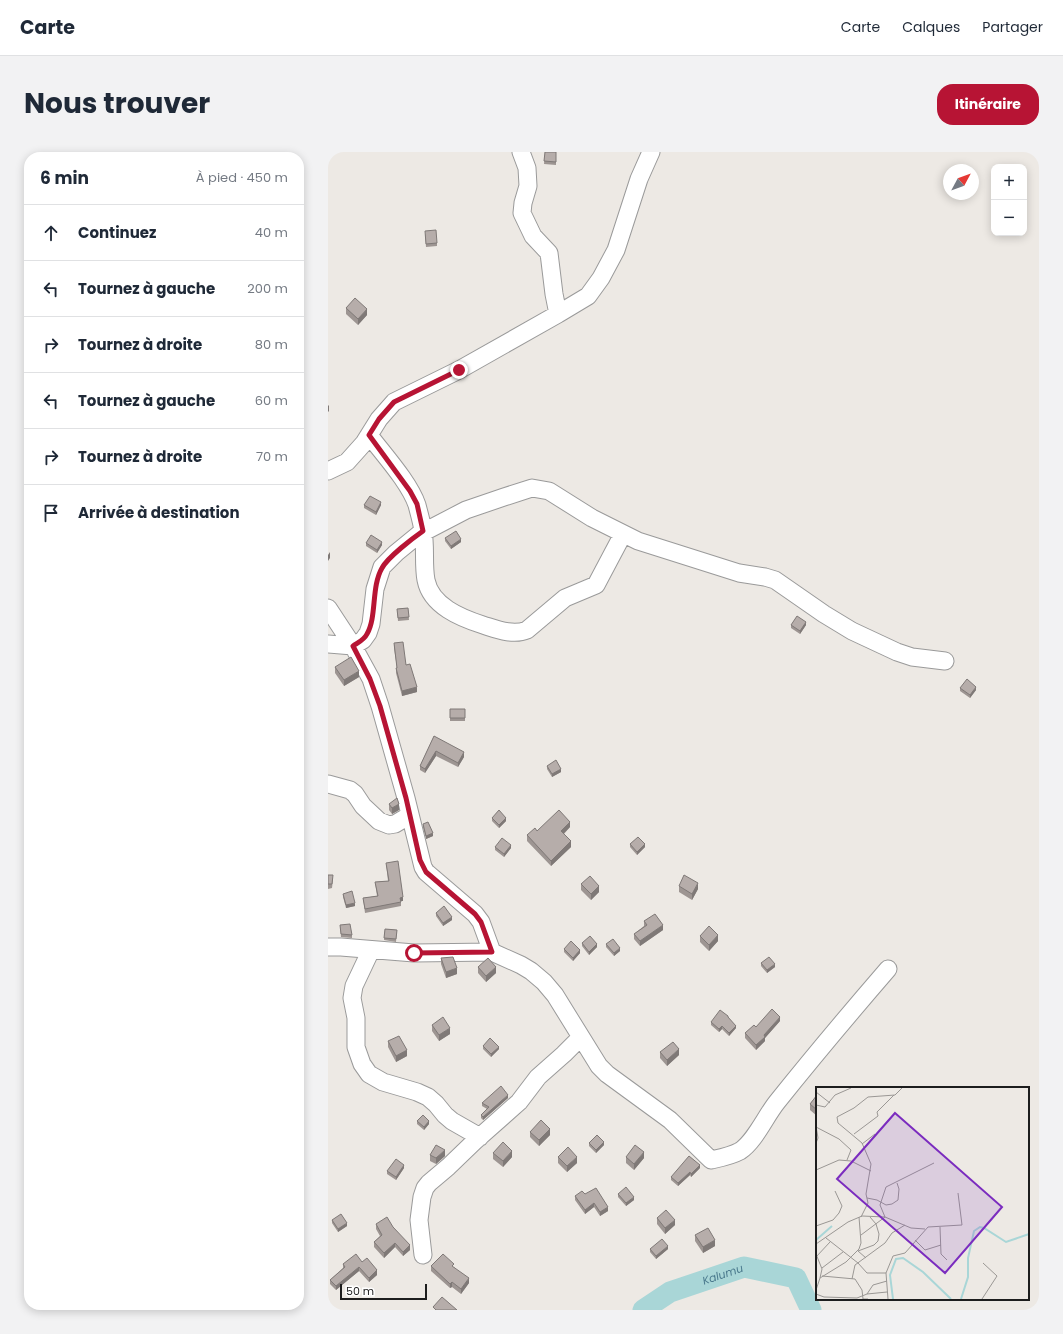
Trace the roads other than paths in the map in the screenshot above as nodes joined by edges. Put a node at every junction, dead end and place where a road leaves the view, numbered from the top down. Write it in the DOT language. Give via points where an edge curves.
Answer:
graph roads {
  1 [pos="521,152"];
  2 [pos="651,152"];
  3 [pos="558,314"];
  4 [pos="369,435"];
  5 [pos="328,471"];
  6 [pos="423,531"];
  7 [pos="623,534"];
  8 [pos="328,608"];
  9 [pos="328,644"];
  10 [pos="353,646"];
  11 [pos="945,660"];
  12 [pos="328,784"];
  13 [pos="410,815"];
  14 [pos="328,948"];
  15 [pos="371,950"];
  16 [pos="492,952"];
  17 [pos="888,969"];
  18 [pos="581,1037"];
  19 [pos="480,1136"];
  20 [pos="423,1255"];
  1 -- 3 [label="street" via="527,168 528,186 522,213 533,236 549,253"];
  2 -- 3 [label="street" via="639,179 616,250 601,278 588,296"];
  3 -- 4 [label="street" via="459,370 394,402"];
  4 -- 5 [label="street" via="347,462"];
  4 -- 6 [label="street" via="410,491 417,504"];
  6 -- 7 [label="street" via="466,510 532,488 549,491"];
  6 -- 7 [label="street" via="426,580 436,600 466,619 515,633 527,630 565,598 596,585"];
  6 -- 10 [label="street" via="382,568 375,589 368,634"];
  7 -- 11 [label="street" via="702,562 775,580 858,634 912,657"];
  8 -- 10 [label="street"];
  9 -- 10 [label="street"];
  10 -- 13 [label="street" via="380,706"];
  12 -- 13 [label="street" via="356,794 371,814 389,825"];
  13 -- 16 [label="street" via="423,867 478,918"];
  14 -- 15 [label="street"];
  15 -- 16 [label="street" via="414,953"];
  15 -- 19 [label="street" via="354,986 352,998 356,1018 356,1047 362,1064 369,1074 383,1082 428,1098 452,1121"];
  16 -- 18 [label="street" via="521,965 544,982"];
  17 -- 18 [label="street" via="806,1065 749,1142 730,1156 711,1160 670,1120 607,1074"];
  18 -- 19 [label="street" via="538,1077 519,1102"];
  19 -- 20 [label="street" via="425,1188 418,1220"];
}
